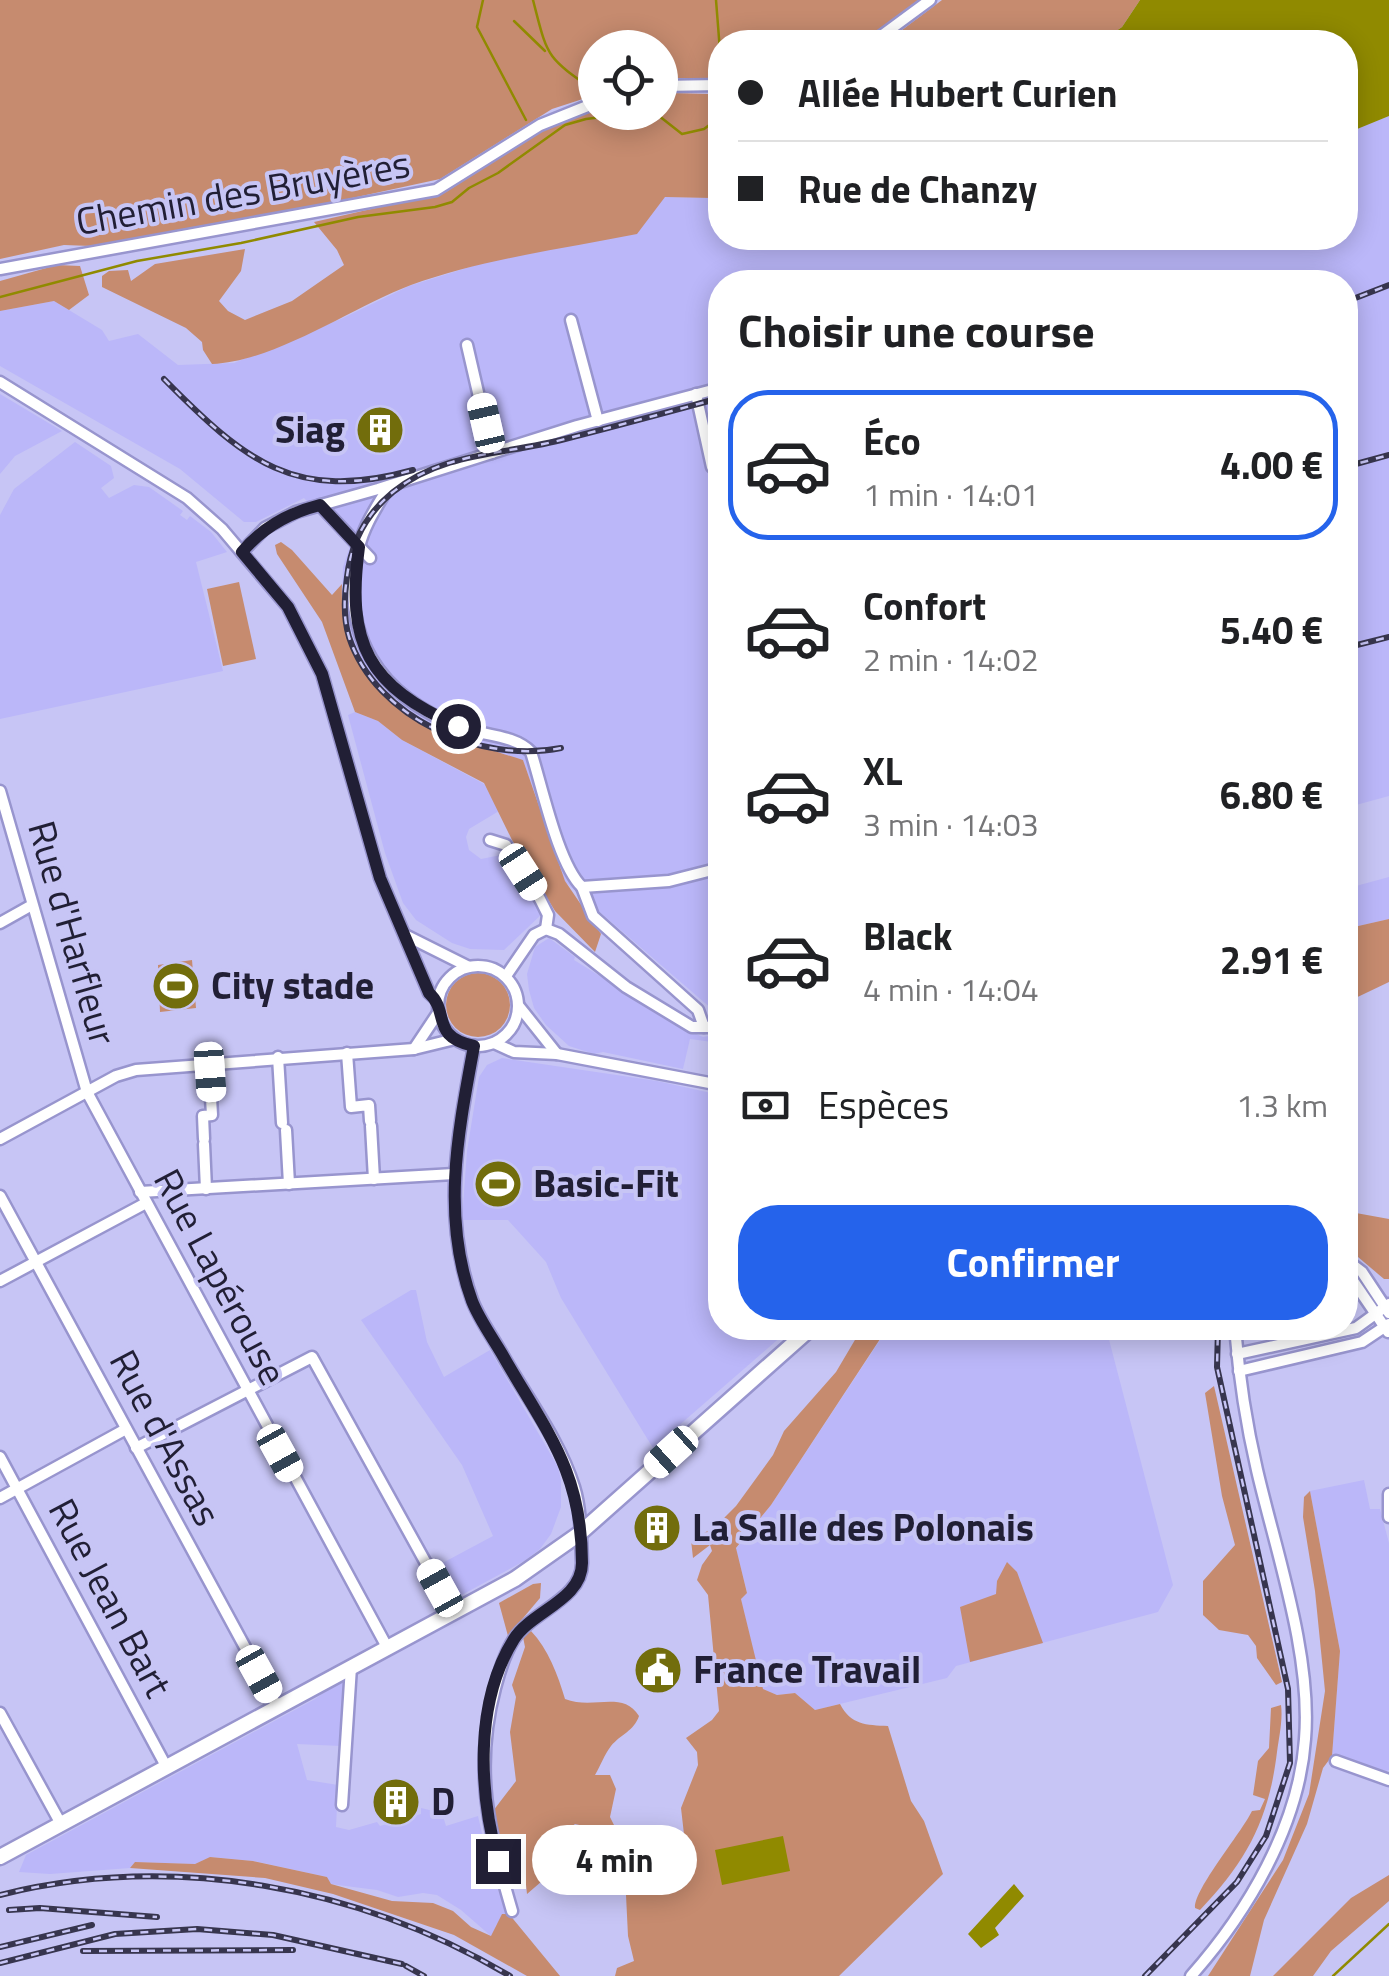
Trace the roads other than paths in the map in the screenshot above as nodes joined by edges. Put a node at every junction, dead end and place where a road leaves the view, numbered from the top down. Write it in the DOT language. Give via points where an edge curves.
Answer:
graph roads {
  1 [pos="930,0"];
  2 [pos="889,30"];
  3 [pos="708,85"];
  4 [pos="678,86"];
  5 [pos="578,110"];
  6 [pos="0,268"];
  7 [pos="571,320"];
  8 [pos="467,345"];
  9 [pos="0,382"];
  10 [pos="708,391"];
  11 [pos="696,394"];
  12 [pos="598,421"];
  13 [pos="708,449"];
  14 [pos="492,453"];
  15 [pos="389,486"];
  16 [pos="320,505"];
  17 [pos="359,547"];
  18 [pos="242,552"];
  19 [pos="370,558"];
  20 [pos="1,796"];
  21 [pos="490,840"];
  22 [pos="708,871"];
  23 [pos="582,887"];
  24 [pos="32,905"];
  25 [pos="0,923"];
  26 [pos="546,929"];
  27 [pos="406,936"];
  28 [pos="468,966"];
  29 [pos="506,976"];
  30 [pos="518,1005"];
  31 [pos="438,1007"];
  32 [pos="704,1027"];
  33 [pos="708,1027"];
  34 [pos="455,1040"];
  35 [pos="494,1043"];
  36 [pos="474,1046"];
  37 [pos="414,1049"];
  38 [pos="347,1054"];
  39 [pos="558,1054"];
  40 [pos="278,1058"];
  41 [pos="209,1063"];
  42 [pos="708,1083"];
  43 [pos="87,1092"];
  44 [pos="0,1139"];
  45 [pos="454,1174"];
  46 [pos="374,1179"];
  47 [pos="289,1184"];
  48 [pos="206,1188"];
  49 [pos="0,1196"];
  50 [pos="143,1198"];
  51 [pos="35,1261"];
  52 [pos="1358,1269"];
  53 [pos="0,1281"];
  54 [pos="1358,1282"];
  55 [pos="1370,1284"];
  56 [pos="1389,1289"];
  57 [pos="1384,1309"];
  58 [pos="1358,1327"];
  59 [pos="1388,1328"];
  60 [pos="798,1340"];
  61 [pos="1236,1340"];
  62 [pos="1302,1340"];
  63 [pos="1238,1354"];
  64 [pos="1240,1372"];
  65 [pos="246,1390"];
  66 [pos="126,1430"];
  67 [pos="136,1448"];
  68 [pos="0,1456"];
  69 [pos="17,1488"];
  70 [pos="1389,1494"];
  71 [pos="0,1498"];
  72 [pos="1389,1518"];
  73 [pos="580,1534"];
  74 [pos="454,1612"];
  75 [pos="386,1647"];
  76 [pos="351,1667"];
  77 [pos="278,1708"];
  78 [pos="0,1713"];
  79 [pos="1336,1761"];
  80 [pos="167,1768"];
  81 [pos="1389,1780"];
  82 [pos="342,1805"];
  83 [pos="60,1824"];
  84 [pos="0,1846"];
  85 [pos="0,1856"];
  86 [pos="512,1911"];
  87 [pos="1192,1976"];
  1 -- 2 [label="street"];
  3 -- 4 [label="street"];
  5 -- 6 [label="street, Chemin des Bruyères" via="540,125 436,190"];
  7 -- 12 [label="street"];
  8 -- 14 [label="street"];
  9 -- 18 [label="street" via="186,498"];
  10 -- 11 [label="street"];
  11 -- 12 [label="street"];
  11 -- 13 [label="street"];
  12 -- 14 [label="street"];
  14 -- 15 [label="street"];
  15 -- 16 [label="street"];
  15 -- 17 [label="street"];
  16 -- 17 [label="street"];
  16 -- 18 [label="street" via="265,528"];
  17 -- 19 [label="street"];
  17 -- 23 [label="street" via="355,618 371,661 417,706 531,752 565,860"];
  18 -- 27 [label="street" via="288,607 322,674 380,878"];
  20 -- 24 [label="street, Rue d'Harfleur"];
  21 -- 26 [label="street" via="506,845 540,898"];
  22 -- 23 [label="street"];
  23 -- 32 [label="street" via="593,916 698,1010"];
  24 -- 25 [label="street"];
  24 -- 43 [label="street, Rue d'Harfleur"];
  26 -- 29 [label="street" via="534,934"];
  26 -- 32 [label="street" via="626,987 692,1027"];
  27 -- 28 [label="street"];
  27 -- 31 [label="street"];
  28 -- 29 [label="street"];
  28 -- 31 [label="street" via="448,979"];
  29 -- 30 [label="street"];
  30 -- 35 [label="street" via="512,1028"];
  30 -- 39 [label="street"];
  31 -- 34 [label="street"];
  31 -- 37 [label="street"];
  32 -- 33 [label="street"];
  34 -- 36 [label="street"];
  34 -- 37 [label="street"];
  35 -- 36 [label="street"];
  35 -- 39 [label="street" via="514,1052"];
  36 -- 45 [label="street"];
  37 -- 38 [label="street"];
  38 -- 40 [label="street"];
  38 -- 46 [label="street" via="350,1106 370,1105"];
  39 -- 42 [label="street"];
  40 -- 41 [label="street"];
  40 -- 47 [label="street"];
  41 -- 43 [label="street" via="136,1070"];
  41 -- 48 [label="street" via="212,1115 202,1116"];
  43 -- 44 [label="street"];
  43 -- 50 [label="street, Rue Lapérouse"];
  45 -- 46 [label="street"];
  45 -- 73 [label="street" via="454,1225 474,1305 562,1456 576,1491"];
  46 -- 47 [label="street"];
  47 -- 48 [label="street"];
  48 -- 50 [label="street"];
  49 -- 51 [label="street, Rue d'Assas"];
  50 -- 51 [label="street"];
  50 -- 65 [label="street, Rue Lapérouse"];
  51 -- 53 [label="street"];
  51 -- 66 [label="street, Rue d'Assas"];
  52 -- 55 [label="street"];
  54 -- 57 [label="street"];
  55 -- 56 [label="street"];
  55 -- 57 [label="street"];
  57 -- 58 [label="street"];
  57 -- 59 [label="street"];
  59 -- 64 [label="street" via="1362,1342"];
  60 -- 73 [label="main road"];
  61 -- 63 [label="street"];
  62 -- 63 [label="street"];
  63 -- 64 [label="street"];
  64 -- 87 [label="street" via="1304,1686 1305,1740 1283,1829 1253,1891"];
  65 -- 67 [label="street"];
  65 -- 74 [label="street" via="312,1357"];
  65 -- 75 [label="street, Rue Lapérouse"];
  66 -- 67 [label="street, Rue d'Assas"];
  66 -- 69 [label="street"];
  67 -- 77 [label="street, Rue d'Assas"];
  68 -- 69 [label="street, Rue Jean Bart"];
  69 -- 71 [label="street"];
  69 -- 80 [label="street, Rue Jean Bart"];
  70 -- 72 [label="street"];
  73 -- 74 [label="main road"];
  73 -- 86 [label="street" via="577,1583 514,1638 486,1721 483,1788"];
  74 -- 75 [label="main road"];
  75 -- 76 [label="main road"];
  76 -- 77 [label="main road"];
  76 -- 82 [label="street"];
  77 -- 80 [label="main road"];
  78 -- 83 [label="street"];
  79 -- 81 [label="street"];
  80 -- 83 [label="main road"];
  83 -- 84 [label="main road"];
  83 -- 85 [label="main road"];
}
